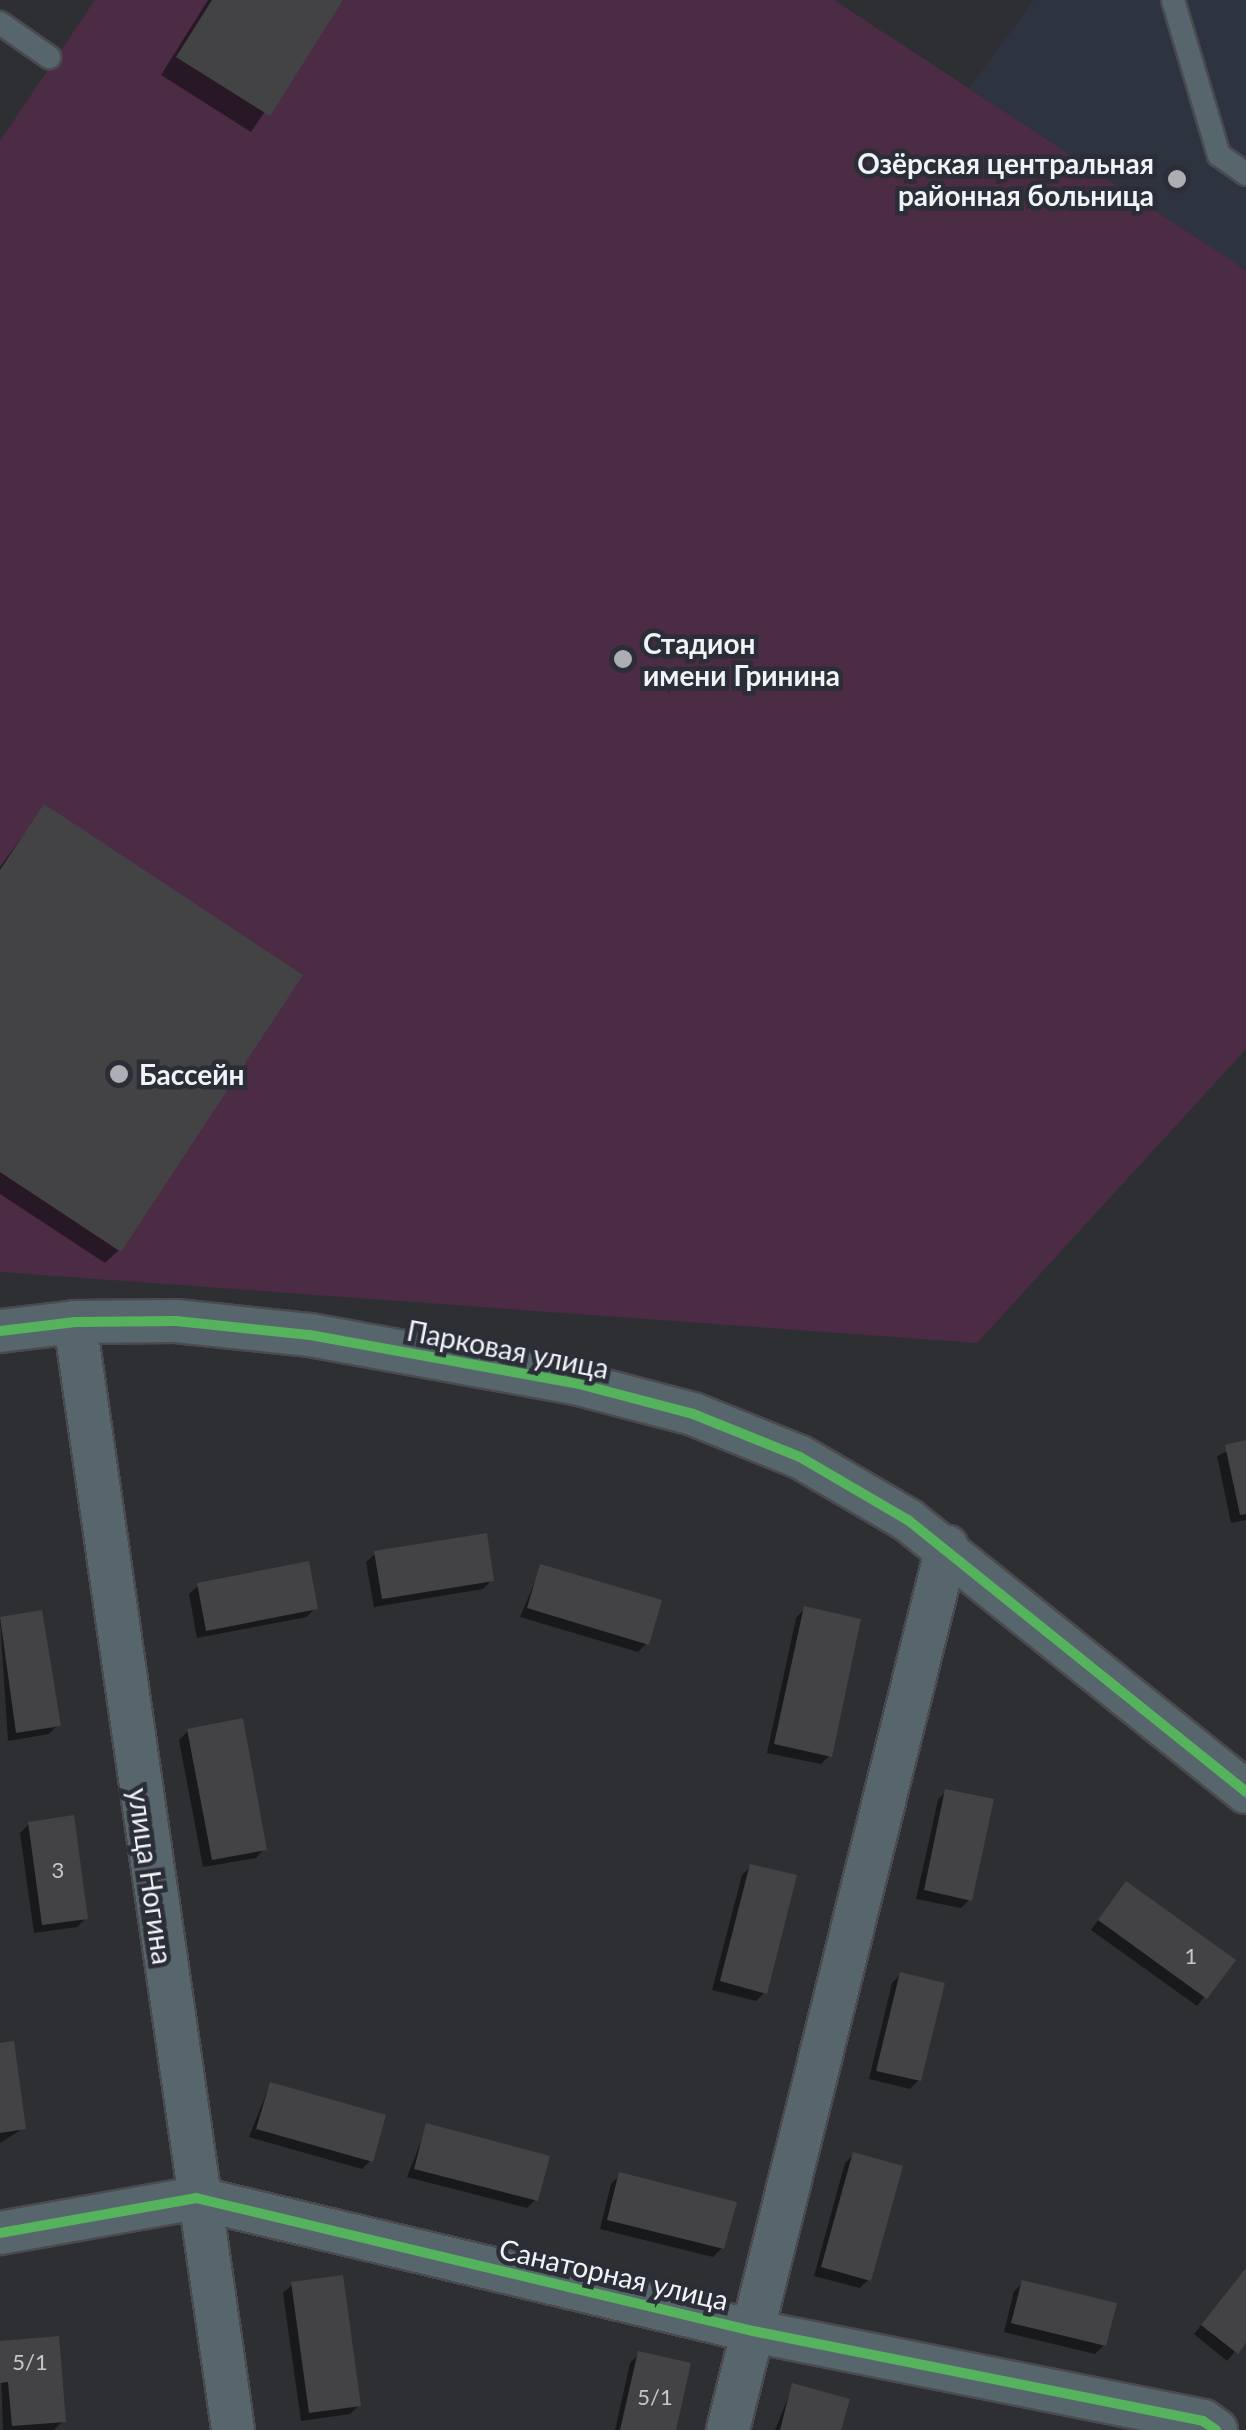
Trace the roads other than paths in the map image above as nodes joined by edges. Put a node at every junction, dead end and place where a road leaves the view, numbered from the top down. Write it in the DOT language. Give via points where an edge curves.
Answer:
graph roads {
  1 [pos="10,0"];
  2 [pos="1174,0"];
  3 [pos="0,14"];
  4 [pos="0,24"];
  5 [pos="50,57"];
  6 [pos="1246,174"];
  7 [pos="75,1322"];
  8 [pos="0,1331"];
  9 [pos="947,1548"];
  10 [pos="1246,1792"];
  11 [pos="196,2198"];
  12 [pos="0,2232"];
  13 [pos="754,2331"];
  14 [pos="232,2430"];
  15 [pos="728,2430"];
  16 [pos="1216,2430"];
  1 -- 3 [label="lane"];
  2 -- 6 [label="lane" via="1219,155"];
  4 -- 5 [label="lane"];
  7 -- 8 [label="street, Парковая улица"];
  7 -- 9 [label="street, Парковая улица" via="176,1321 310,1335 575,1382 693,1414 800,1457"];
  7 -- 11 [label="street, улица Ногина"];
  9 -- 10 [label="street, Парковая улица"];
  9 -- 13 [label="street"];
  11 -- 12 [label="street, Санаторная улица"];
  11 -- 13 [label="street, Санаторная улица"];
  11 -- 14 [label="street, улица Ногина"];
  13 -- 15 [label="street"];
  13 -- 16 [label="street, Санаторная улица" via="1203,2421"];
}
